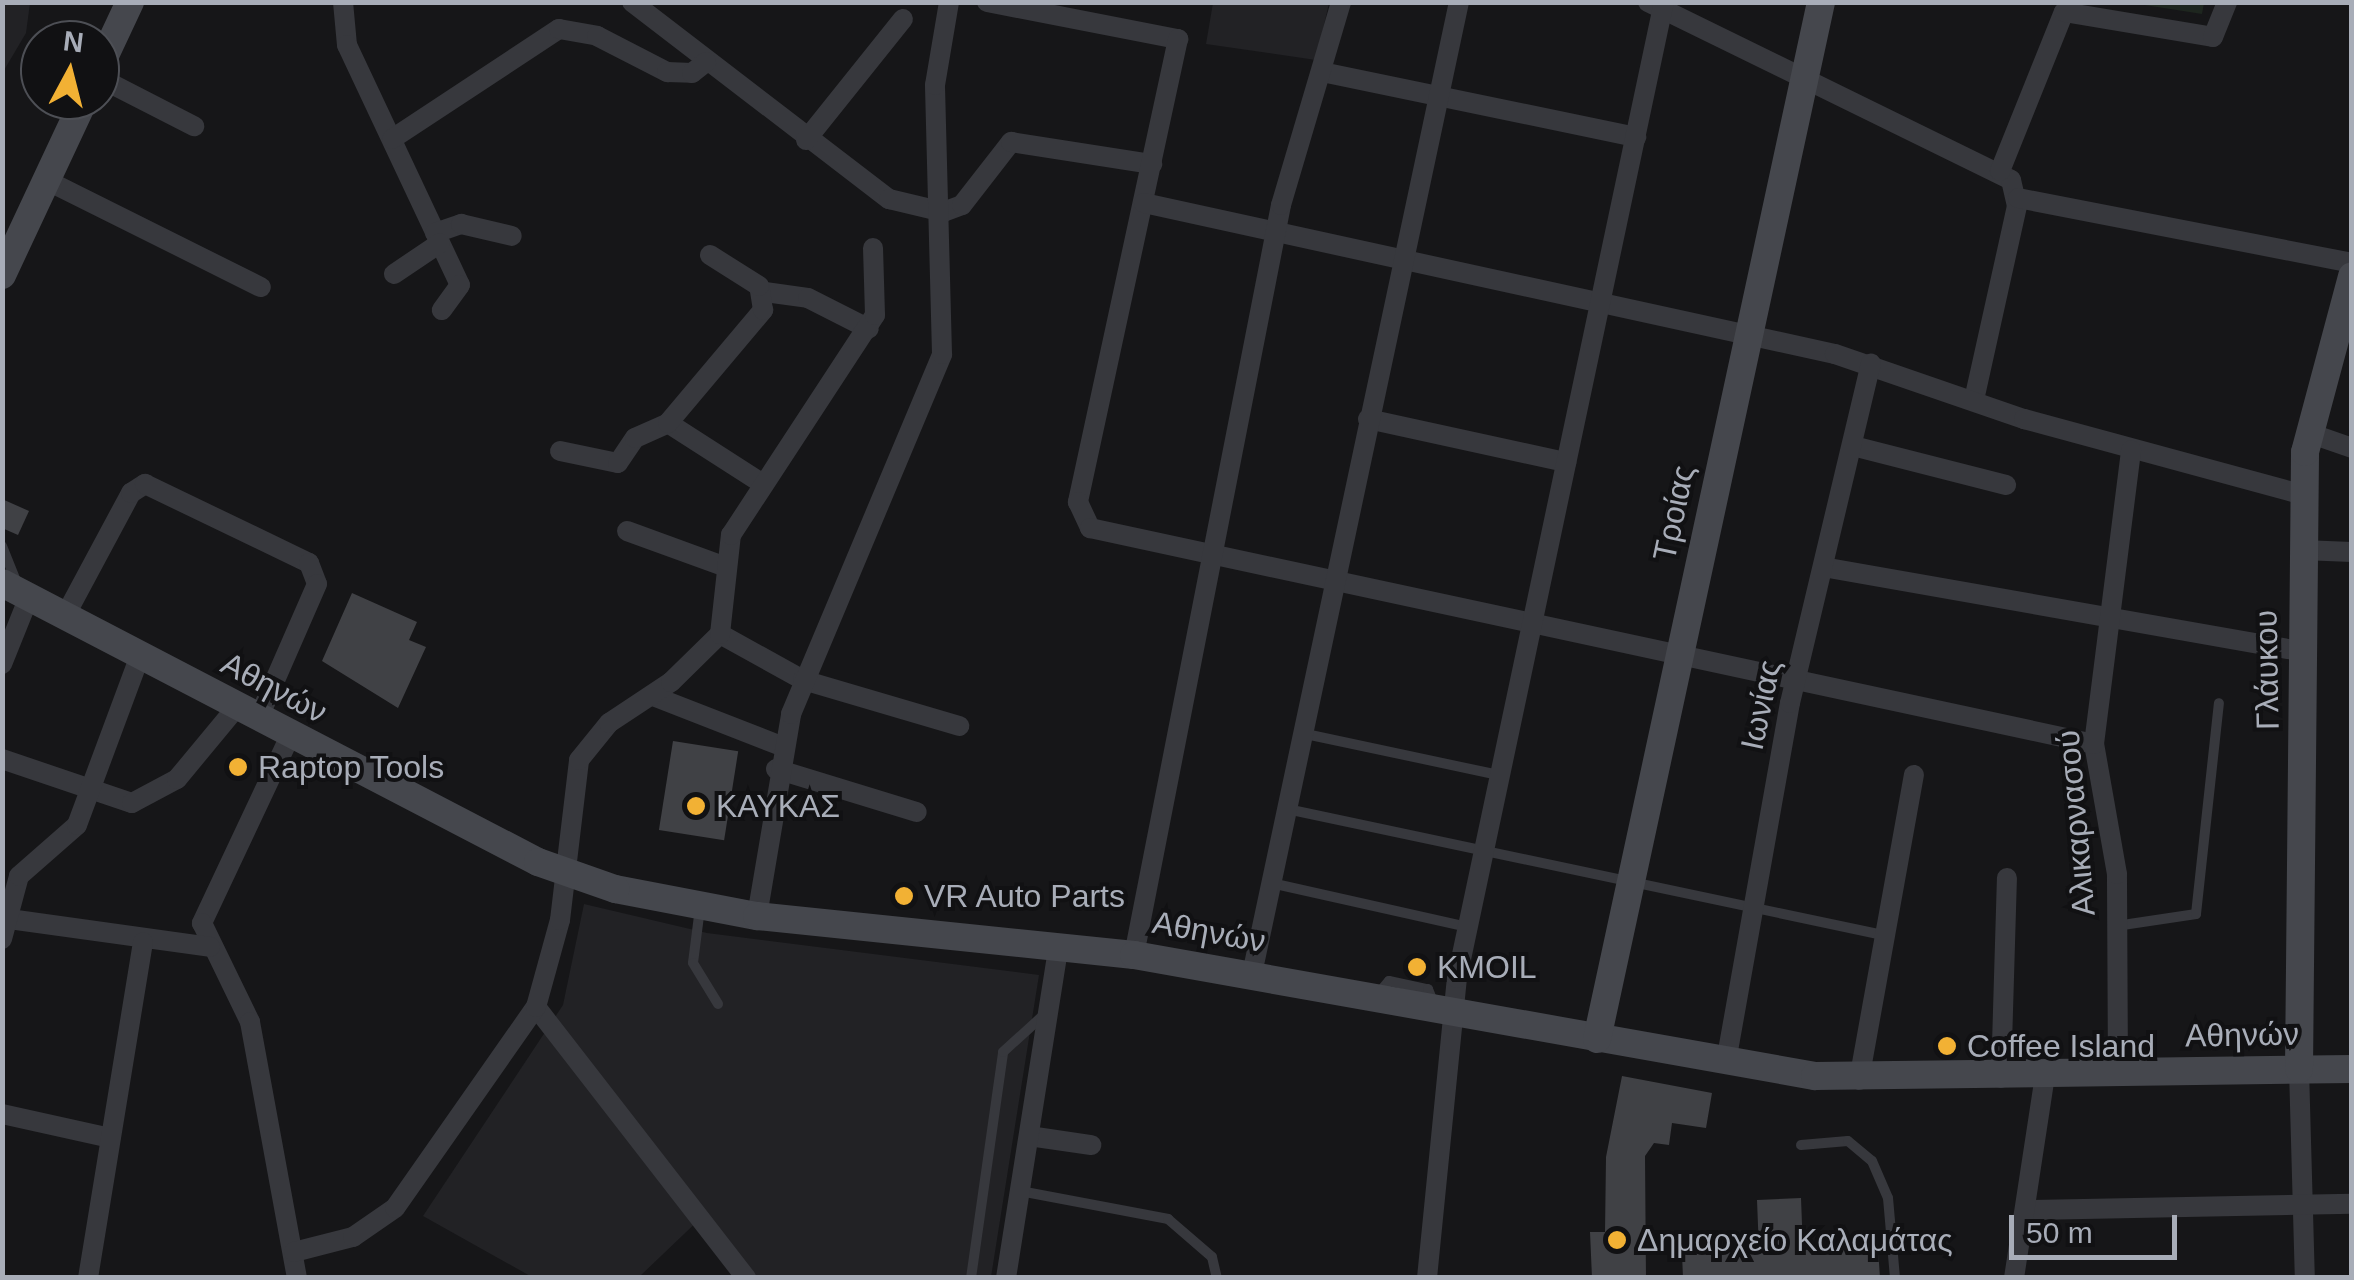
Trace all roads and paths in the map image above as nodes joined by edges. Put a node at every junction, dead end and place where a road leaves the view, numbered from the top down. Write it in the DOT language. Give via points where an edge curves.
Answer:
graph roads {
  1 [pos="342,2"];
  2 [pos="632,2"];
  3 [pos="948,2"];
  4 [pos="987,2"];
  5 [pos="1340,2"];
  6 [pos="1459,2"];
  7 [pos="1821,2"];
  8 [pos="2227,2"];
  9 [pos="1658,5"];
  10 [pos="903,19"];
  11 [pos="706,62"];
  12 [pos="1322,72"];
  13 [pos="1805,76"];
  14 [pos="120,88"];
  15 [pos="1440,97"];
  16 [pos="74,120"];
  17 [pos="194,126"];
  18 [pos="1636,137"];
  19 [pos="392,140"];
  20 [pos="806,140"];
  21 [pos="1152,164"];
  22 [pos="2000,172"];
  23 [pos="46,180"];
  24 [pos="2018,198"];
  25 [pos="1144,202"];
  26 [pos="943,212"];
  27 [pos="1279,232"];
  28 [pos="512,236"];
  29 [pos="437,238"];
  30 [pos="872,248"];
  31 [pos="710,255"];
  32 [pos="1406,263"];
  33 [pos="2352,263"];
  34 [pos="394,274"];
  35 [pos="2,275"];
  36 [pos="2352,276"];
  37 [pos="260,288"];
  38 [pos="765,292"];
  39 [pos="1601,304"];
  40 [pos="442,310"];
  41 [pos="869,329"];
  42 [pos="1748,335"];
  43 [pos="1871,364"];
  44 [pos="1974,400"];
  45 [pos="1368,420"];
  46 [pos="668,423"];
  47 [pos="2309,433"];
  48 [pos="1853,446"];
  49 [pos="2352,448"];
  50 [pos="560,450"];
  51 [pos="2131,450"];
  52 [pos="1566,462"];
  53 [pos="764,484"];
  54 [pos="2006,485"];
  55 [pos="2304,495"];
  56 [pos="626,531"];
  57 [pos="2,546"];
  58 [pos="2302,550"];
  59 [pos="2352,552"];
  60 [pos="1212,559"];
  61 [pos="723,566"];
  62 [pos="1823,568"];
  63 [pos="1329,583"];
  64 [pos="17,591"];
  65 [pos="65,616"];
  66 [pos="1534,617"];
  67 [pos="2106,620"];
  68 [pos="720,634"];
  69 [pos="1680,650"];
  70 [pos="2300,651"];
  71 [pos="140,656"];
  72 [pos="2,664"];
  73 [pos="1796,676"];
  74 [pos="804,680"];
  75 [pos="653,696"];
  76 [pos="2219,703"];
  77 [pos="248,713"];
  78 [pos="959,726"];
  79 [pos="1300,732"];
  80 [pos="290,736"];
  81 [pos="2094,744"];
  82 [pos="781,746"];
  83 [pos="2,759"];
  84 [pos="776,768"];
  85 [pos="1500,775"];
  86 [pos="1914,775"];
  87 [pos="88,794"];
  88 [pos="1284,809"];
  89 [pos="917,812"];
  90 [pos="1484,851"];
  91 [pos="2007,878"];
  92 [pos="1630,882"];
  93 [pos="1270,883"];
  94 [pos="1752,907"];
  95 [pos="700,908"];
  96 [pos="757,916"];
  97 [pos="4,925"];
  98 [pos="2115,926"];
  99 [pos="1468,927"];
  100 [pos="1883,935"];
  101 [pos="143,942"];
  102 [pos="1059,945"];
  103 [pos="210,946"];
  104 [pos="1134,955"];
  105 [pos="1252,974"];
  106 [pos="718,1004"];
  107 [pos="536,1007"];
  108 [pos="1049,1010"];
  109 [pos="1443,1011"];
  110 [pos="1597,1039"];
  111 [pos="1726,1062"];
  112 [pos="2352,1068"];
  113 [pos="2300,1069"];
  114 [pos="2118,1073"];
  115 [pos="2046,1076"];
  116 [pos="2000,1078"];
  117 [pos="1859,1080"];
  118 [pos="2,1114"];
  119 [pos="1029,1136"];
  120 [pos="110,1138"];
  121 [pos="1091,1145"];
  122 [pos="1802,1145"];
  123 [pos="1020,1190"];
  124 [pos="2304,1204"];
  125 [pos="2352,1204"];
  126 [pos="2028,1210"];
  127 [pos="294,1252"];
  128 [pos="88,1278"];
  129 [pos="297,1278"];
  130 [pos="746,1278"];
  131 [pos="971,1278"];
  132 [pos="1006,1278"];
  133 [pos="1217,1278"];
  134 [pos="1427,1278"];
  135 [pos="1896,1278"];
  136 [pos="2014,1278"];
  137 [pos="2305,1278"];
  1 -- 19 [label="street" via="342,33"];
  2 -- 11 [label="street"];
  3 -- 26 [label="street" via="934,85"];
  4 -- 21 [label="street" via="1178,39"];
  5 -- 12 [label="street"];
  6 -- 15 [label="street"];
  7 -- 13 [label="main road, Τροίας"];
  8 -- 22 [label="street" via="2213,38 2064,12"];
  9 -- 13 [label="street"];
  9 -- 18 [label="street"];
  10 -- 20 [label="street"];
  11 -- 19 [label="street" via="692,73 667,72 597,36 559,29"];
  11 -- 20 [label="street"];
  12 -- 15 [label="street"];
  12 -- 27 [label="street" via="1300,123"];
  13 -- 22 [label="street"];
  13 -- 42 [label="main road, Τροίας"];
  14 -- 17 [label="street"];
  15 -- 18 [label="street"];
  15 -- 32 [label="street"];
  16 -- 23 [label="main road"];
  18 -- 39 [label="street"];
  19 -- 29 [label="street"];
  20 -- 26 [label="street" via="878,194"];
  21 -- 25 [label="street"];
  21 -- 26 [label="street" via="1011,142 962,205"];
  22 -- 24 [label="street"];
  23 -- 35 [label="main road"];
  23 -- 37 [label="street"];
  24 -- 33 [label="street"];
  24 -- 44 [label="street"];
  25 -- 27 [label="street"];
  25 -- 60 [label="street" via="1079,518"];
  26 -- 74 [label="street" via="938,369"];
  27 -- 32 [label="street"];
  27 -- 60 [label="street"];
  28 -- 29 [label="street" via="461,224"];
  29 -- 34 [label="street"];
  29 -- 40 [label="street" via="460,289"];
  30 -- 41 [label="street" via="878,296"];
  31 -- 38 [label="street"];
  32 -- 39 [label="street"];
  32 -- 45 [label="street"];
  36 -- 47 [label="main road, Γλάυκου"];
  38 -- 41 [label="street" via="796,294"];
  38 -- 46 [label="street" via="763,310"];
  39 -- 42 [label="street"];
  39 -- 52 [label="street"];
  41 -- 53 [label="street"];
  42 -- 43 [label="street"];
  42 -- 69 [label="main road, Τροίας"];
  43 -- 44 [label="street"];
  43 -- 48 [label="street, Ιωνίας"];
  44 -- 51 [label="street"];
  45 -- 52 [label="street"];
  45 -- 63 [label="street"];
  46 -- 50 [label="street" via="642,433 610,466"];
  46 -- 53 [label="street"];
  47 -- 49 [label="street"];
  47 -- 55 [label="main road, Γλάυκου"];
  48 -- 54 [label="street"];
  48 -- 62 [label="street, Ιωνίας"];
  51 -- 55 [label="street"];
  51 -- 67 [label="street, Αλικαρνασού"];
  52 -- 66 [label="street"];
  53 -- 61 [label="street"];
  55 -- 58 [label="main road, Γλάυκου"];
  56 -- 61 [label="street"];
  57 -- 64 [label="lane" via="12,550"];
  58 -- 59 [label="street"];
  58 -- 70 [label="main road, Γλάυκου"];
  60 -- 63 [label="street"];
  60 -- 104 [label="street"];
  61 -- 68 [label="street"];
  62 -- 67 [label="street"];
  62 -- 73 [label="street, Ιωνίας"];
  63 -- 66 [label="street"];
  63 -- 79 [label="street"];
  64 -- 65 [label="main road, Αθηνών"];
  64 -- 72 [label="street"];
  65 -- 71 [label="main road, Αθηνών"];
  65 -- 77 [label="street" via="131,493 145,484 309,563 317,584"];
  66 -- 69 [label="street"];
  66 -- 85 [label="street"];
  67 -- 70 [label="street"];
  67 -- 81 [label="street, Αλικαρνασού"];
  68 -- 74 [label="street"];
  68 -- 75 [label="street"];
  69 -- 73 [label="street"];
  69 -- 92 [label="main road, Τροίας"];
  70 -- 113 [label="main road, Γλάυκου"];
  71 -- 77 [label="main road, Αθηνών"];
  71 -- 87 [label="street"];
  73 -- 81 [label="street"];
  73 -- 94 [label="street, Ιωνίας"];
  74 -- 78 [label="street"];
  74 -- 82 [label="street"];
  75 -- 82 [label="street"];
  75 -- 107 [label="street" via="609,722 579,760 560,920"];
  76 -- 98 [label="lane" via="2196,914"];
  77 -- 80 [label="main road, Αθηνών"];
  77 -- 87 [label="street" via="160,792 125,804"];
  79 -- 85 [label="lane"];
  79 -- 88 [label="street"];
  80 -- 95 [label="main road, Αθηνών, bridge" via="538,862 614,890"];
  80 -- 103 [label="street" via="208,898 202,924"];
  81 -- 98 [label="street, Αλικαρνασού" via="2115,858"];
  82 -- 84 [label="street"];
  83 -- 87 [label="street"];
  84 -- 89 [label="street"];
  84 -- 96 [label="street"];
  85 -- 90 [label="street"];
  86 -- 100 [label="street"];
  87 -- 97 [label="street" via="66,839 18,876"];
  88 -- 90 [label="lane"];
  88 -- 93 [label="street"];
  90 -- 92 [label="lane"];
  90 -- 99 [label="street"];
  91 -- 116 [label="street"];
  92 -- 94 [label="lane"];
  92 -- 110 [label="main road, Τροίας"];
  93 -- 99 [label="lane"];
  93 -- 105 [label="street"];
  94 -- 100 [label="lane"];
  94 -- 111 [label="street, Ιωνίας"];
  95 -- 96 [label="main road, Αθηνών"];
  95 -- 106 [label="lane" via="693,963"];
  96 -- 102 [label="main road, Αθηνών"];
  97 -- 101 [label="street"];
  98 -- 114 [label="street, Αλικαρνασού"];
  99 -- 109 [label="street"];
  100 -- 117 [label="street"];
  101 -- 103 [label="street"];
  101 -- 120 [label="street"];
  102 -- 104 [label="main road, Αθηνών"];
  102 -- 108 [label="street"];
  103 -- 127 [label="street" via="250,1022"];
  104 -- 105 [label="main road, Αθηνών"];
  105 -- 109 [label="main road, Αθηνών"];
  107 -- 127 [label="street" via="395,1208 354,1237"];
  107 -- 130 [label="street"];
  108 -- 119 [label="street"];
  108 -- 131 [label="lane" via="1003,1052"];
  109 -- 110 [label="main road, Αθηνών"];
  109 -- 134 [label="street"];
  110 -- 111 [label="main road, Αθηνών"];
  111 -- 117 [label="main road, Αθηνών"];
  112 -- 113 [label="main road, Αθηνών"];
  113 -- 114 [label="main road, Αθηνών"];
  113 -- 124 [label="street"];
  114 -- 115 [label="main road, Αθηνών"];
  115 -- 116 [label="main road, Αθηνών"];
  115 -- 126 [label="street"];
  116 -- 117 [label="main road, Αθηνών"];
  118 -- 120 [label="street"];
  119 -- 121 [label="street"];
  119 -- 123 [label="street"];
  120 -- 128 [label="street"];
  122 -- 135 [label="lane" via="1848,1140 1872,1162 1888,1198"];
  123 -- 132 [label="street"];
  123 -- 133 [label="lane" via="1168,1219 1212,1258"];
  124 -- 125 [label="street"];
  124 -- 126 [label="street"];
  124 -- 137 [label="street"];
  126 -- 136 [label="street"];
  127 -- 129 [label="street"];
}
